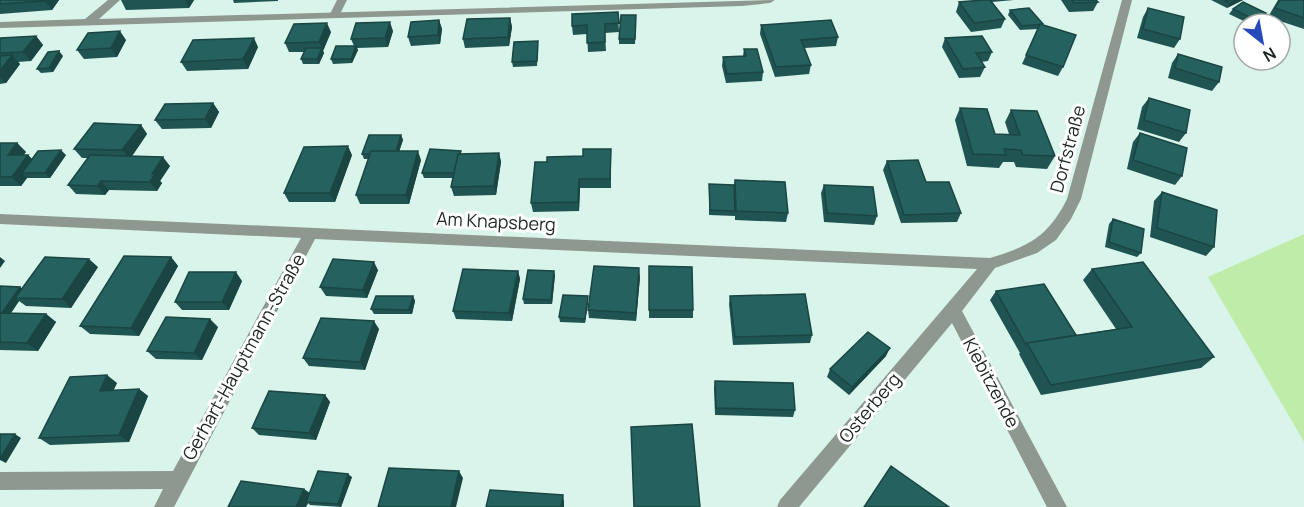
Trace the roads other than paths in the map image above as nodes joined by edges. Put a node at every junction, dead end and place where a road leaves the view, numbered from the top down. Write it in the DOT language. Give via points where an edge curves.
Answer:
graph roads {
  1 [pos="116,0"];
  2 [pos="342,0"];
  3 [pos="770,0"];
  4 [pos="1126,0"];
  5 [pos="334,16"];
  6 [pos="89,21"];
  7 [pos="0,25"];
  8 [pos="0,219"];
  9 [pos="311,233"];
  10 [pos="990,264"];
  11 [pos="953,310"];
  12 [pos="177,480"];
  13 [pos="0,481"];
  14 [pos="164,507"];
  15 [pos="788,507"];
  16 [pos="1057,507"];
  1 -- 6 [label="street"];
  2 -- 5 [label="lane"];
  3 -- 5 [label="street"];
  4 -- 10 [label="street, Dorfstraße" via="1074,199 1063,225 1048,240 1028,251"];
  5 -- 6 [label="street"];
  6 -- 7 [label="street"];
  8 -- 9 [label="street, Am Knapsberg"];
  9 -- 10 [label="street, Am Knapsberg"];
  9 -- 12 [label="street, Gerhart-Hauptmann-Straße"];
  10 -- 11 [label="street"];
  11 -- 15 [label="street, Osterberg"];
  11 -- 16 [label="street, Kiebitzende"];
  12 -- 13 [label="street, Gerhart-Hauptmann-Straße"];
  12 -- 14 [label="street, Gerhart-Hauptmann-Straße"];
}
